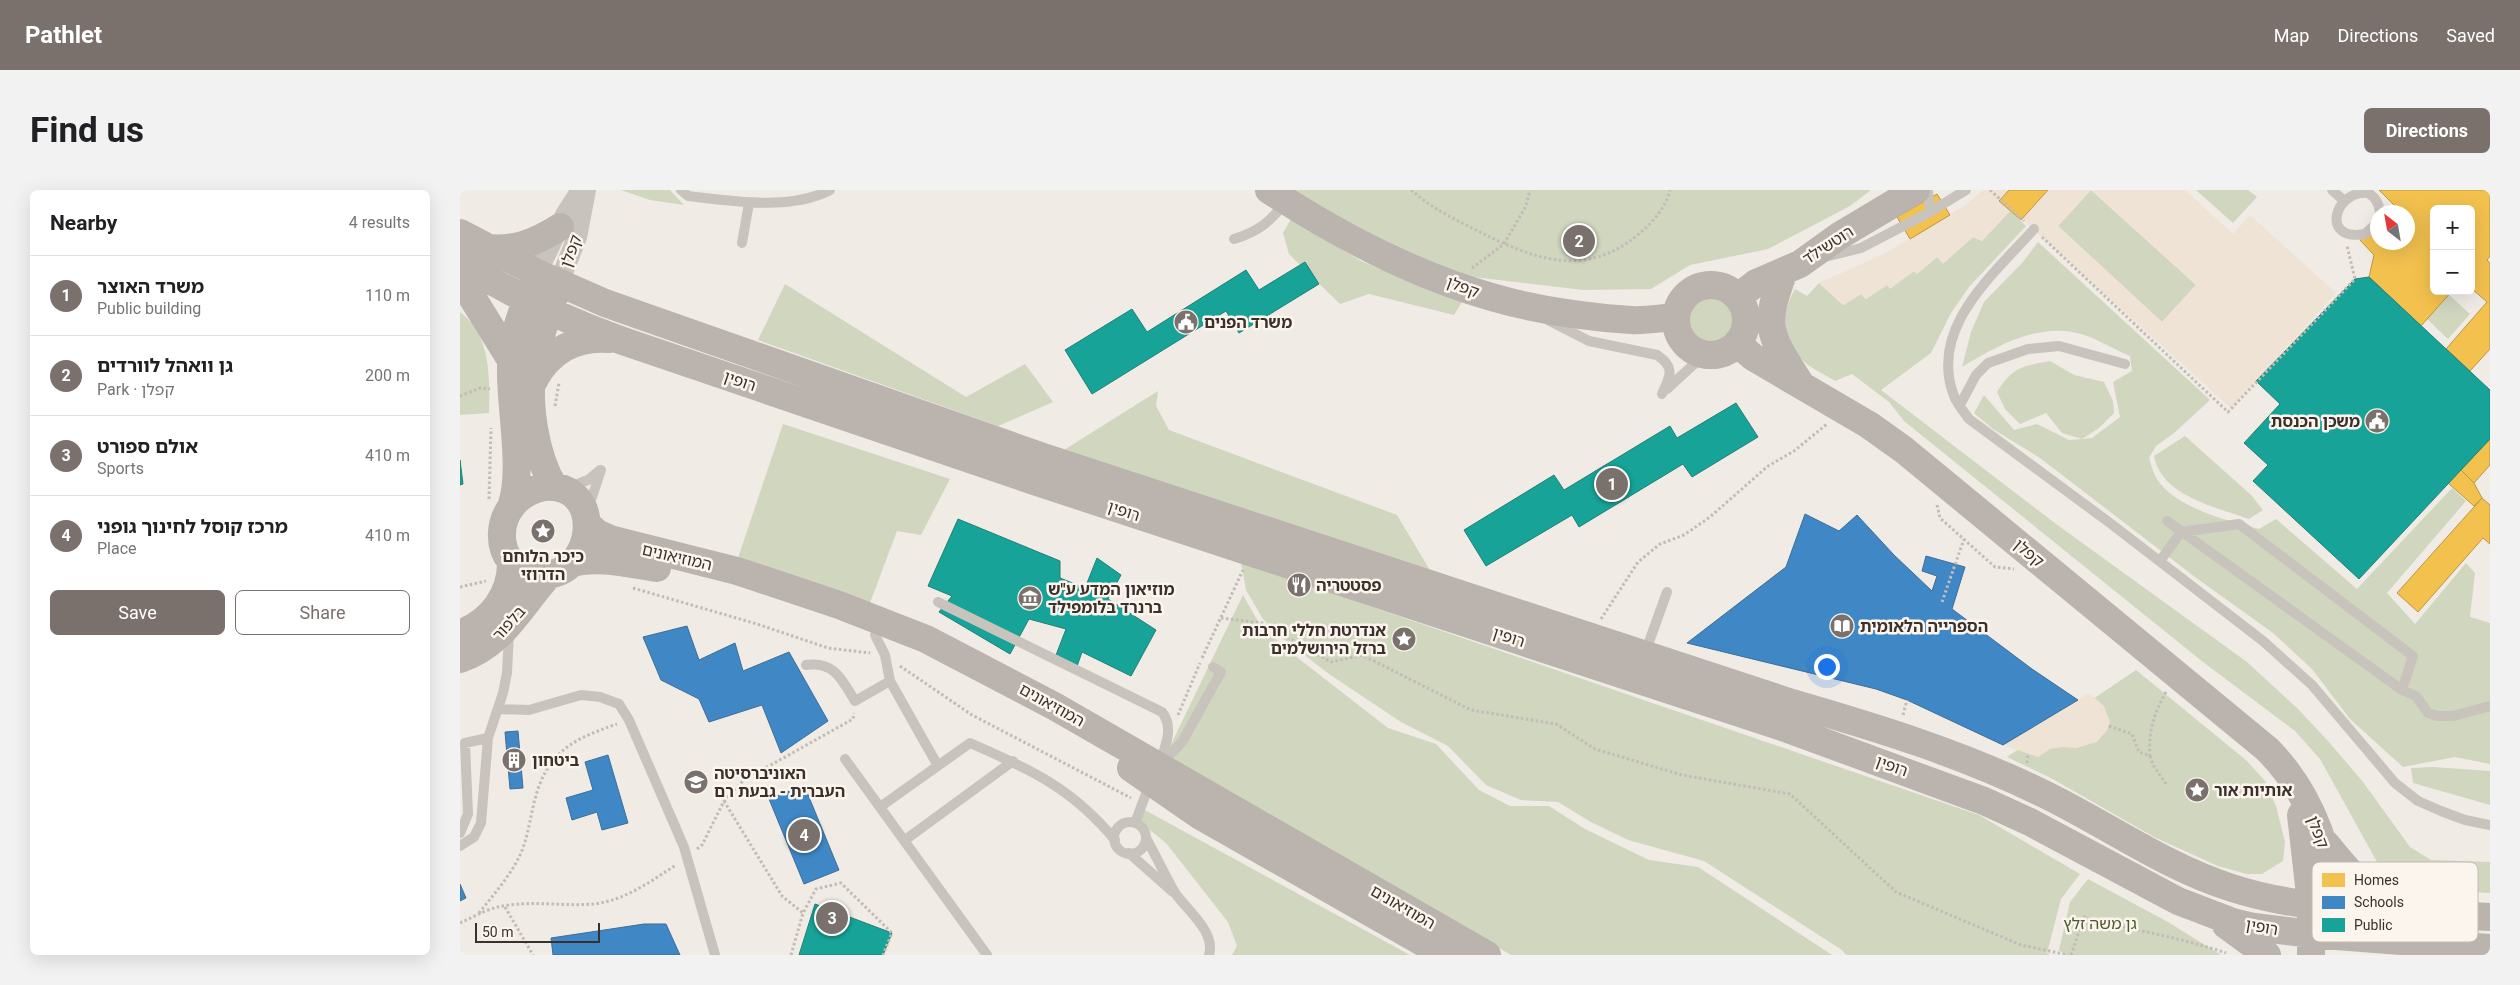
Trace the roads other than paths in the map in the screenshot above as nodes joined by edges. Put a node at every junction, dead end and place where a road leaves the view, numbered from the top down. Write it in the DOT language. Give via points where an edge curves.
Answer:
graph roads {
  1 [pos="581,190"];
  2 [pos="586,190"];
  3 [pos="681,190"];
  4 [pos="830,190"];
  5 [pos="1916,190"];
  6 [pos="1928,190"];
  7 [pos="1966,190"];
  8 [pos="2332,190"];
  9 [pos="1278,196"];
  10 [pos="2341,198"];
  11 [pos="749,203"];
  12 [pos="2378,205"];
  13 [pos="1930,212"];
  14 [pos="560,227"];
  15 [pos="2370,229"];
  16 [pos="2034,230"];
  17 [pos="460,233"];
  18 [pos="1234,239"];
  19 [pos="742,243"];
  20 [pos="487,248"];
  21 [pos="460,262"];
  22 [pos="1792,267"];
  23 [pos="460,278"];
  24 [pos="548,278"];
  25 [pos="1738,296"];
  26 [pos="1520,305"];
  27 [pos="537,306"];
  28 [pos="1676,317"];
  29 [pos="620,340"];
  30 [pos="1737,343"];
  31 [pos="1705,354"];
  32 [pos="511,360"];
  33 [pos="2125,364"];
  34 [pos="532,384"];
  35 [pos="1803,386"];
  36 [pos="1960,405"];
  37 [pos="557,488"];
  38 [pos="512,504"];
  39 [pos="587,521"];
  40 [pos="2167,521"];
  41 [pos="2182,532"];
  42 [pos="511,560"];
  43 [pos="2160,561"];
  44 [pos="560,569"];
  45 [pos="1667,592"];
  46 [pos="938,602"];
  47 [pos="510,625"];
  48 [pos="460,634"];
  49 [pos="880,645"];
  50 [pos="1644,654"];
  51 [pos="460,660"];
  52 [pos="806,665"];
  53 [pos="1214,667"];
  54 [pos="890,681"];
  55 [pos="2402,690"];
  56 [pos="2490,706"];
  57 [pos="498,709"];
  58 [pos="488,738"];
  59 [pos="845,759"];
  60 [pos="1013,761"];
  61 [pos="938,766"];
  62 [pos="1150,784"];
  63 [pos="880,807"];
  64 [pos="1135,823"];
  65 [pos="2490,825"];
  66 [pos="460,833"];
  67 [pos="1146,838"];
  68 [pos="904,840"];
  69 [pos="1115,840"];
  70 [pos="2313,845"];
  71 [pos="460,846"];
  72 [pos="1128,854"];
  73 [pos="2316,862"];
  74 [pos="2334,862"];
  75 [pos="1176,894"];
  76 [pos="2261,896"];
  77 [pos="2312,903"];
  78 [pos="2208,914"];
  79 [pos="2312,942"];
  80 [pos="2424,944"];
  81 [pos="2324,945"];
  82 [pos="2490,948"];
  83 [pos="714,955"];
  84 [pos="987,955"];
  85 [pos="1209,955"];
  86 [pos="1445,955"];
  87 [pos="1487,955"];
  88 [pos="2267,955"];
  89 [pos="2383,955"];
  1 -- 14 [label="street, קפלן"];
  2 -- 24 [label="street, קפלן" via="577,237"];
  3 -- 11 [label="lane" via="688,196"];
  4 -- 11 [label="lane" via="805,198"];
  5 -- 22 [label="street, רוטשילד"];
  6 -- 13 [label="lane"];
  7 -- 13 [label="lane"];
  8 -- 10 [label="lane"];
  9 -- 18 [label="lane" via="1269,222 1253,233"];
  9 -- 26 [label="street, קפלן" via="1343,234 1452,283"];
  10 -- 12 [label="lane" via="2354,191 2368,193"];
  10 -- 15 [label="lane" via="2336,211 2339,225 2350,234 2365,234"];
  11 -- 19 [label="lane"];
  13 -- 22 [label="lane" via="1861,248"];
  14 -- 20 [label="street" via="520,247"];
  14 -- 24 [label="street, קפלן"];
  16 -- 36 [label="lane" via="1965,307 1955,327 1948,353 1949,379"];
  17 -- 20 [label="street, רופין"];
  20 -- 24 [label="street, רופין"];
  21 -- 27 [label="street, רופין"];
  22 -- 25 [label="street, רוטשילד" via="1756,283"];
  22 -- 35 [label="street" via="1771,304 1771,327 1775,342"];
  23 -- 32 [label="street"];
  24 -- 27 [label="street"];
  24 -- 50 [label="street, רופין" via="605,303 1043,457"];
  25 -- 28 [label="street" via="1721,285 1700,286 1684,298"];
  25 -- 30 [label="street" via="1746,315 1745,330"];
  26 -- 28 [label="street, קפלן" via="1632,320"];
  26 -- 31 [label="lane" via="1589,341 1662,358 1670,368 1670,377 1662,394"];
  27 -- 29 [label="street, רופין"];
  27 -- 32 [label="street" via="518,321"];
  27 -- 34 [label="street"];
  28 -- 31 [label="street" via="1681,337 1696,351"];
  29 -- 34 [label="street" via="601,338 570,344 548,360"];
  29 -- 78 [label="street, רופין" via="1252,553 1788,728 1912,773 2030,822"];
  30 -- 31 [label="street" via="1723,353"];
  30 -- 35 [label="street, קפלן" via="1753,357"];
  32 -- 38 [label="street" via="516,478"];
  33 -- 36 [label="lane" via="2059,346 2028,349 1988,363 1976,374"];
  34 -- 37 [label="street" via="539,454 544,469"];
  35 -- 70 [label="street, קפלן" via="1904,450 2267,749 2300,789"];
  36 -- 43 [label="lane" via="1969,419 1984,432"];
  37 -- 38 [label="street" via="533,490"];
  37 -- 39 [label="street" via="577,500"];
  37 -- 39 [label="lane" via="581,484 601,470 592,493"];
  38 -- 42 [label="street" via="502,530"];
  39 -- 44 [label="street" via="585,543"];
  39 -- 62 [label="street, המוזיאונים" via="597,533 610,539 737,571 839,605 926,639 1005,679"];
  40 -- 41 [label="lane"];
  41 -- 43 [label="lane"];
  41 -- 55 [label="lane"];
  41 -- 55 [label="lane" via="2239,524 2413,656"];
  42 -- 44 [label="street" via="528,573"];
  42 -- 48 [label="street, בלפור" via="509,582 500,602 483,622"];
  43 -- 65 [label="lane" via="2263,641 2312,685 2395,783 2418,801 2465,820"];
  44 -- 47 [label="street, בלפור"];
  44 -- 49 [label="street, המוזיאונים" via="578,561 659,568 757,595"];
  45 -- 50 [label="lane"];
  46 -- 62 [label="lane" via="1158,709 1167,719 1167,741"];
  47 -- 51 [label="street, בלפור" via="488,646"];
  47 -- 57 [label="lane" via="507,673"];
  49 -- 54 [label="lane"];
  49 -- 62 [label="street, המוזיאונים" via="953,667 991,686 1109,753"];
  50 -- 76 [label="street, רופין" via="1915,741 1996,772 2204,878"];
  52 -- 54 [label="lane" via="828,666 837,672 855,701"];
  53 -- 62 [label="lane" via="1221,672 1182,742"];
  54 -- 61 [label="lane"];
  55 -- 56 [label="lane" via="2416,696 2428,712 2437,716 2452,716"];
  57 -- 58 [label="lane"];
  57 -- 83 [label="lane" via="529,710 581,696 600,697 619,704 684,847"];
  58 -- 66 [label="lane" via="465,743 468,814"];
  58 -- 71 [label="lane" via="481,823 474,837"];
  59 -- 63 [label="lane"];
  60 -- 61 [label="lane" via="970,743"];
  60 -- 68 [label="lane"];
  60 -- 69 [label="lane" via="1075,798"];
  61 -- 63 [label="lane"];
  62 -- 64 [label="lane"];
  62 -- 86 [label="street, המוזיאונים"];
  62 -- 87 [label="street, המוזיאונים"];
  63 -- 68 [label="lane"];
  64 -- 67 [label="lane" via="1143,829"];
  64 -- 69 [label="lane" via="1120,826"];
  67 -- 72 [label="lane" via="1138,851"];
  67 -- 75 [label="lane"];
  68 -- 84 [label="lane"];
  69 -- 72 [label="lane" via="1119,849"];
  70 -- 73 [label="street, קפלן"];
  70 -- 74 [label="street"];
  70 -- 76 [label="street" via="2292,881 2282,889"];
  72 -- 75 [label="lane"];
  75 -- 85 [label="lane" via="1208,938"];
  76 -- 77 [label="street, רופין"];
  78 -- 79 [label="street, רופין"];
  78 -- 88 [label="street"];
  80 -- 81 [label="street, רופין"];
  80 -- 82 [label="street, רופין"];
  80 -- 89 [label="street"];
}
